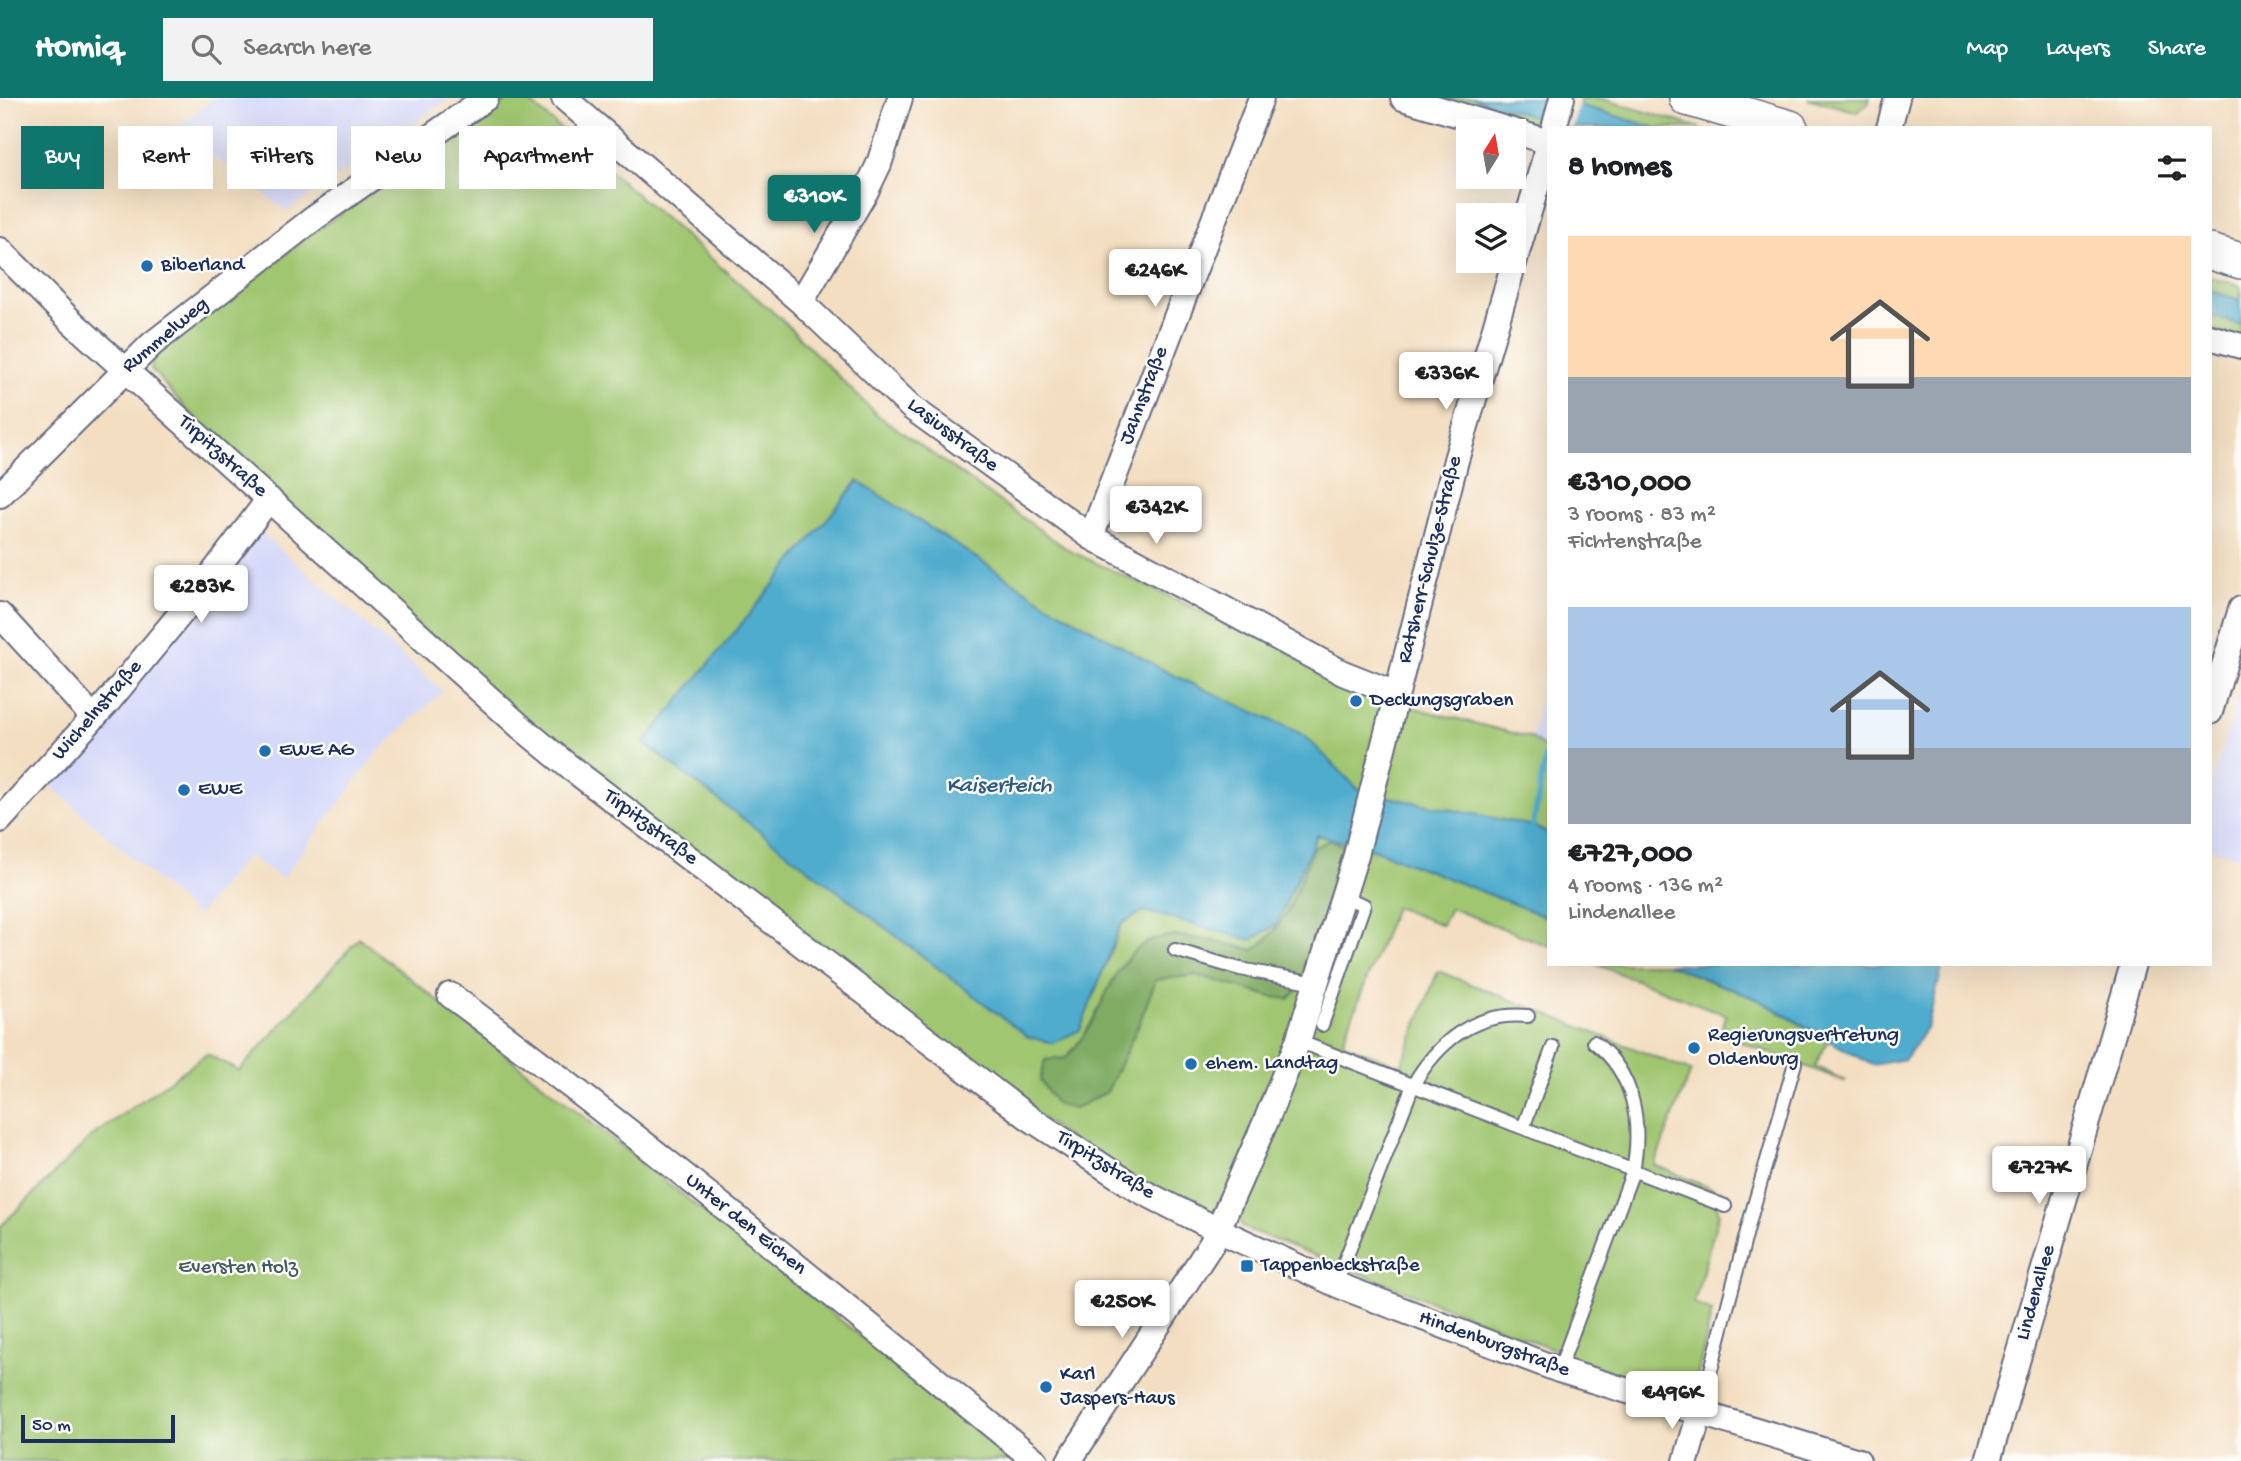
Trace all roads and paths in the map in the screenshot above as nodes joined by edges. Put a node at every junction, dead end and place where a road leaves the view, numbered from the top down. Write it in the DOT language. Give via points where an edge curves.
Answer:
graph roads {
  1 [pos="486,98"];
  2 [pos="564,98"];
  3 [pos="900,98"];
  4 [pos="1261,98"];
  5 [pos="1403,98"];
  6 [pos="1562,98"];
  7 [pos="1687,98"];
  8 [pos="1897,98"];
  9 [pos="1554,126"];
  10 [pos="1783,126"];
  11 [pos="1890,126"];
  12 [pos="1547,134"];
  13 [pos="1547,149"];
  14 [pos="0,250"];
  15 [pos="2212,253"];
  16 [pos="2241,261"];
  17 [pos="801,302"];
  18 [pos="2212,338"];
  19 [pos="2241,346"];
  20 [pos="126,369"];
  21 [pos="0,495"];
  22 [pos="268,499"];
  23 [pos="1091,537"];
  24 [pos="2241,609"];
  25 [pos="0,615"];
  26 [pos="1396,694"];
  27 [pos="2212,705"];
  28 [pos="93,717"];
  29 [pos="0,820"];
  30 [pos="1343,897"];
  31 [pos="1175,950"];
  32 [pos="2132,966"];
  33 [pos="1316,983"];
  34 [pos="450,995"];
  35 [pos="1528,1016"];
  36 [pos="1322,1025"];
  37 [pos="1297,1041"];
  38 [pos="1594,1042"];
  39 [pos="1553,1047"];
  40 [pos="1795,1063"];
  41 [pos="1413,1085"];
  42 [pos="1523,1128"];
  43 [pos="1633,1171"];
  44 [pos="1725,1206"];
  45 [pos="1218,1230"];
  46 [pos="1336,1284"];
  47 [pos="1559,1370"];
  48 [pos="1700,1412"];
  49 [pos="1036,1461"];
  50 [pos="1069,1461"];
  51 [pos="1686,1461"];
  52 [pos="1858,1461"];
  53 [pos="1988,1461"];
  1 -- 20 [label="street, Rummelweg" via="313,219"];
  2 -- 17 [label="street, Lasiusstraße"];
  3 -- 17 [label="street" via="866,191"];
  4 -- 23 [label="street, Jahnstraße"];
  5 -- 12 [label="street"];
  6 -- 9 [label="street, Ratsherr-Schulze-Straße"];
  7 -- 10 [label="main road"];
  8 -- 11 [label="street"];
  13 -- 26 [label="street, Ratsherr-Schulze-Straße" via="1456,460"];
  14 -- 20 [label="street, Tirpitzstraße"];
  15 -- 16 [label="main road"];
  17 -- 23 [label="street, Lasiusstraße" via="912,408"];
  18 -- 19 [label="street"];
  20 -- 21 [label="street, Rummelweg"];
  20 -- 22 [label="street, Tirpitzstraße"];
  22 -- 28 [label="street, Wichelnstraße" via="201,589"];
  22 -- 45 [label="street, Tirpitzstraße" via="567,765 1028,1117 1139,1191"];
  23 -- 26 [label="street, Lasiusstraße" via="1343,673"];
  24 -- 27 [label="street"];
  25 -- 28 [label="street"];
  26 -- 30 [label="street"];
  28 -- 29 [label="street, Wichelnstraße"];
  30 -- 33 [label="street"];
  30 -- 36 [label="lane" via="1364,905"];
  31 -- 33 [label="lane" via="1240,969"];
  32 -- 53 [label="street, Lindenallee"];
  33 -- 37 [label="street"];
  34 -- 49 [label="street, Unter den Eichen" via="676,1168"];
  35 -- 41 [label="lane" via="1498,1016 1457,1034 1427,1061"];
  37 -- 41 [label="lane"];
  37 -- 45 [label="street"];
  38 -- 43 [label="lane" via="1613,1060 1633,1105 1638,1128"];
  39 -- 42 [label="lane"];
  40 -- 48 [label="lane"];
  41 -- 42 [label="lane"];
  41 -- 46 [label="lane"];
  42 -- 43 [label="lane"];
  43 -- 44 [label="lane"];
  43 -- 47 [label="lane"];
  45 -- 46 [label="street, Hindenburgstraße"];
  45 -- 50 [label="street"];
  46 -- 47 [label="street, Hindenburgstraße"];
  47 -- 48 [label="street, Hindenburgstraße"];
  48 -- 51 [label="street"];
  48 -- 52 [label="street, Hindenburgstraße"];
}
